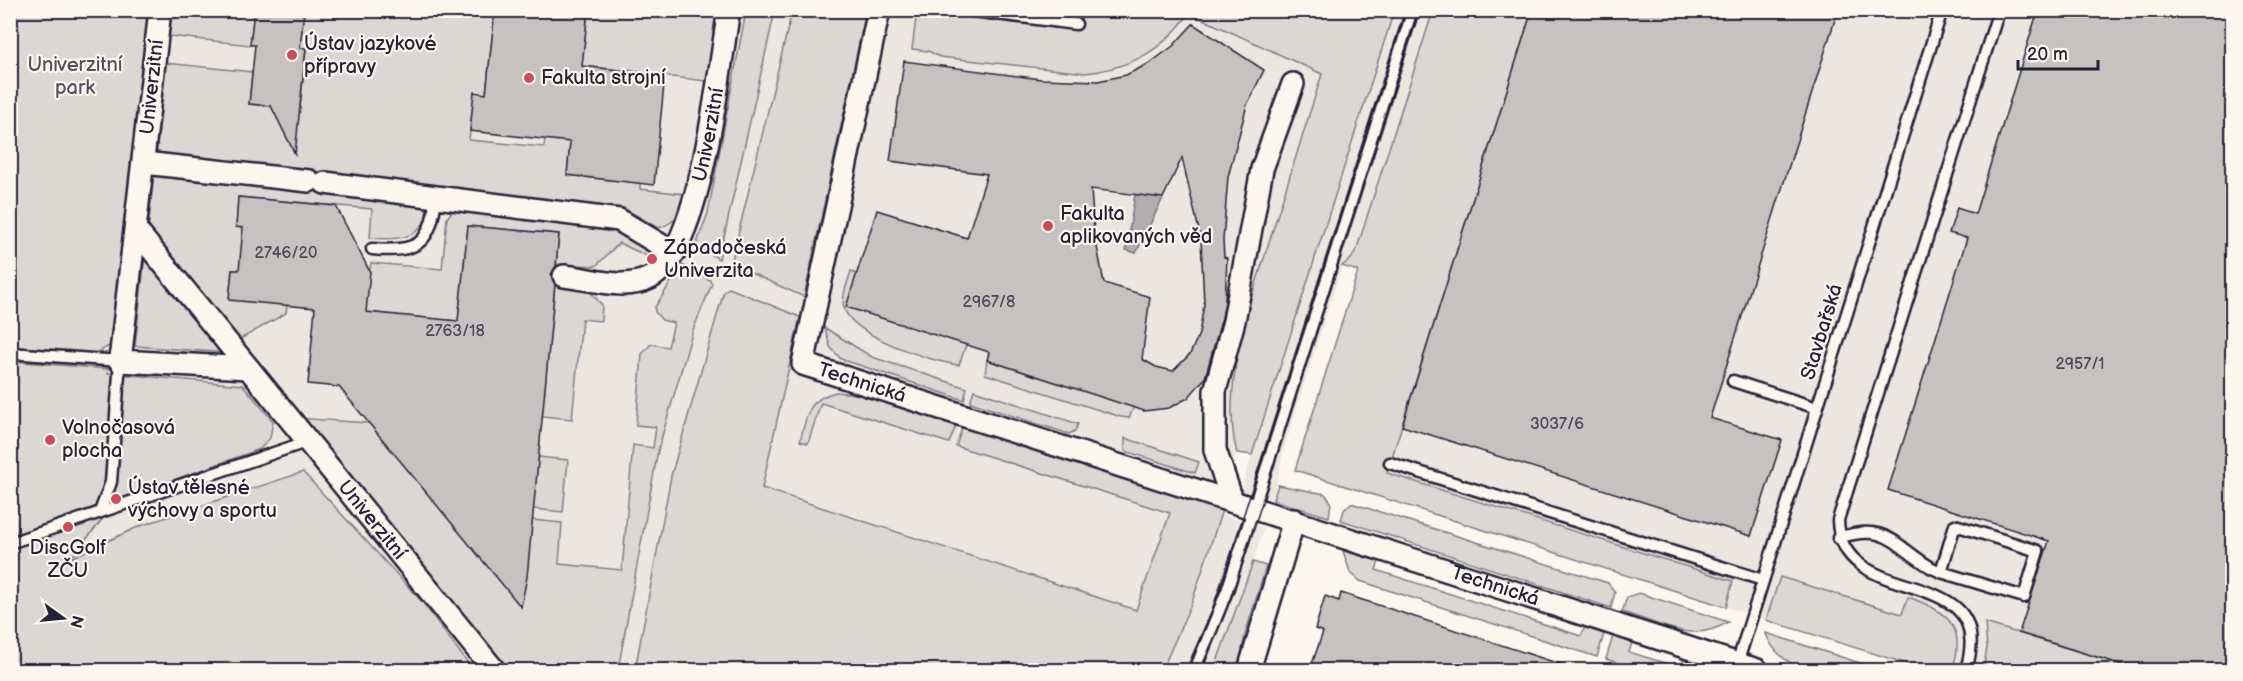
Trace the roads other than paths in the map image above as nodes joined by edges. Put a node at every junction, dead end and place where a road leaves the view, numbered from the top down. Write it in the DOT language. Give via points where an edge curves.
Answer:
graph roads {
  1 [pos="160,10"];
  2 [pos="729,10"];
  3 [pos="879,10"];
  4 [pos="965,10"];
  5 [pos="1413,10"];
  6 [pos="1942,10"];
  7 [pos="1999,10"];
  8 [pos="1076,24"];
  9 [pos="1293,84"];
  10 [pos="144,163"];
  11 [pos="436,197"];
  12 [pos="135,230"];
  13 [pos="372,249"];
  14 [pos="674,253"];
  15 [pos="564,276"];
  16 [pos="10,353"];
  17 [pos="120,361"];
  18 [pos="248,368"];
  19 [pos="1733,381"];
  20 [pos="1817,408"];
  21 [pos="309,441"];
  22 [pos="1390,463"];
  23 [pos="1232,500"];
  24 [pos="1254,507"];
  25 [pos="100,512"];
  26 [pos="1294,520"];
  27 [pos="1838,538"];
  28 [pos="10,543"];
  29 [pos="1941,572"];
  30 [pos="1763,580"];
  31 [pos="1747,667"];
  32 [pos="494,670"];
  33 [pos="1195,670"];
  34 [pos="1249,670"];
  35 [pos="1966,670"];
  1 -- 10 [label="street, Univerzitní"];
  2 -- 14 [label="street, Univerzitní" via="693,210"];
  3 -- 23 [label="street, Technická" via="803,364"];
  4 -- 8 [label="lane"];
  5 -- 24 [label="lane"];
  6 -- 20 [label="lane, Stavbařská"];
  7 -- 27 [label="lane" via="1842,501"];
  9 -- 23 [label="street" via="1262,169 1234,321 1215,391 1215,450"];
  10 -- 11 [label="street, Univerzitní"];
  10 -- 12 [label="street, Univerzitní"];
  11 -- 13 [label="lane" via="433,222 422,241 398,251"];
  11 -- 14 [label="street, Univerzitní" via="619,220"];
  12 -- 17 [label="street, Univerzitní"];
  12 -- 18 [label="street, Univerzitní"];
  14 -- 15 [label="street, Univerzitní" via="651,278 627,285"];
  16 -- 17 [label="lane"];
  17 -- 18 [label="street"];
  17 -- 25 [label="lane, Univerzitní" via="111,482"];
  18 -- 21 [label="street, Univerzitní"];
  19 -- 20 [label="lane"];
  20 -- 30 [label="lane, Stavbařská"];
  21 -- 25 [label="lane"];
  21 -- 32 [label="street, Univerzitní"];
  22 -- 30 [label="lane"];
  23 -- 24 [label="street, Technická"];
  24 -- 26 [label="street, Technická"];
  24 -- 33 [label="lane"];
  25 -- 28 [label="lane"];
  26 -- 31 [label="street, Technická"];
  26 -- 34 [label="street"];
  27 -- 29 [label="lane" via="1863,530 1878,532"];
  27 -- 35 [label="lane" via="1861,566 1942,598 1962,612 1972,640"];
  29 -- 29 [label="lane" via="2024,597 2038,551 1955,525"];
  30 -- 31 [label="lane, Stavbařská"];
}
